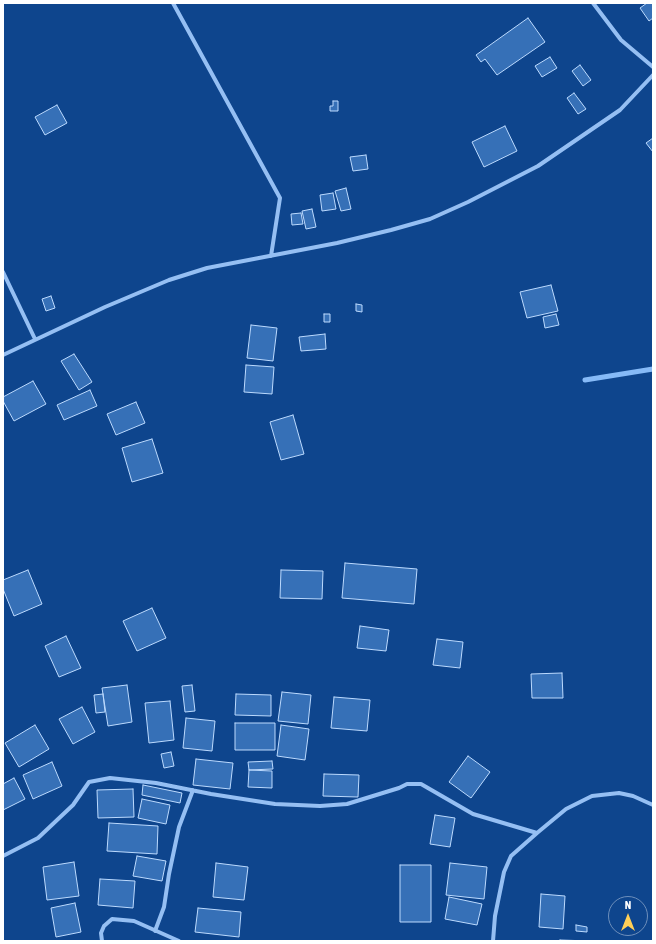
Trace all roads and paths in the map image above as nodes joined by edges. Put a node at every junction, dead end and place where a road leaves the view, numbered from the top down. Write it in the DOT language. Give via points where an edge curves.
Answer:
graph roads {
  1 [pos="173,3"];
  2 [pos="593,3"];
  3 [pos="653,68"];
  4 [pos="653,76"];
  5 [pos="271,256"];
  6 [pos="3,272"];
  7 [pos="35,339"];
  8 [pos="3,355"];
  9 [pos="193,790"];
  10 [pos="653,805"];
  11 [pos="537,833"];
  12 [pos="3,856"];
  13 [pos="155,932"];
  14 [pos="102,941"];
  15 [pos="179,941"];
  16 [pos="493,941"];
  1 -- 5 [label="street" via="280,198"];
  2 -- 3 [label="street" via="621,40"];
  4 -- 5 [label="street" via="620,110 538,166 468,202 430,219 391,230"];
  5 -- 7 [label="street" via="207,268 169,280"];
  6 -- 7 [label="street"];
  7 -- 8 [label="street"];
  9 -- 11 [label="street" via="275,804 320,806 347,804 407,784 421,784 473,814"];
  9 -- 12 [label="street" via="110,778 89,782 73,805 38,838"];
  9 -- 13 [label="street" via="179,827 164,907"];
  10 -- 11 [label="street" via="619,793 592,796 566,809"];
  11 -- 16 [label="street" via="512,856 504,872 494,916"];
  13 -- 14 [label="street" via="134,921 112,919 104,926 101,933"];
  13 -- 15 [label="street"];
}
